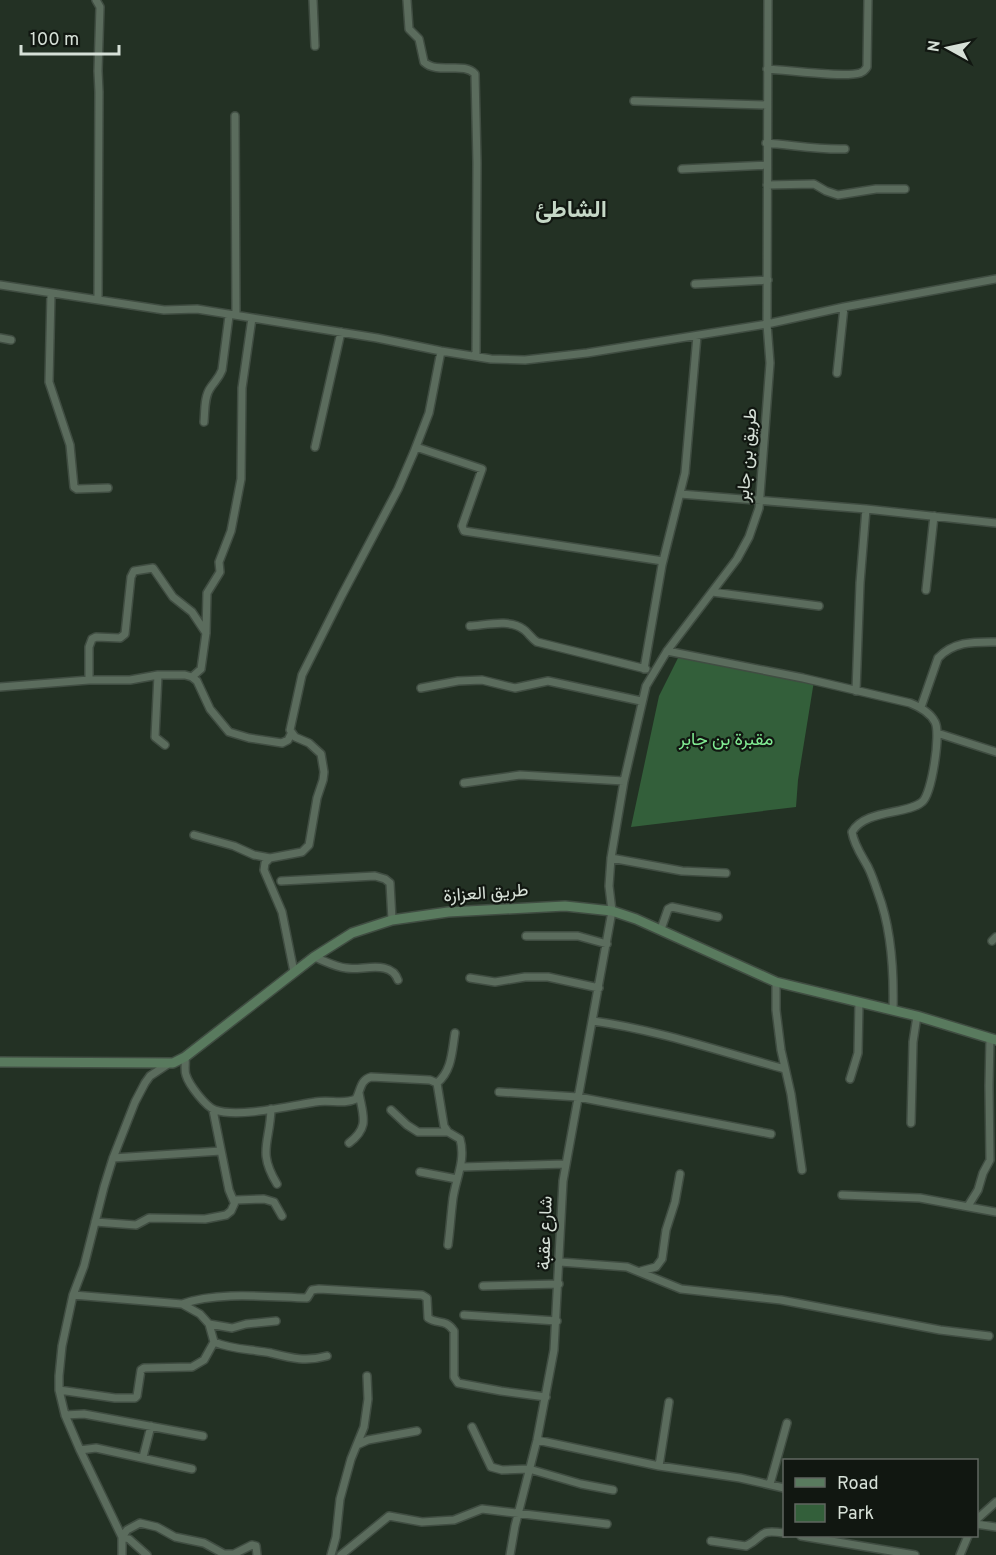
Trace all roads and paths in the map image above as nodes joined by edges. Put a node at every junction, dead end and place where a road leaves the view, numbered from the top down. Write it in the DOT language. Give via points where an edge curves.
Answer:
graph roads {
  1 [pos="96,0"];
  2 [pos="313,0"];
  3 [pos="407,0"];
  4 [pos="768,0"];
  5 [pos="868,0"];
  6 [pos="315,46"];
  7 [pos="768,69"];
  8 [pos="634,101"];
  9 [pos="767,105"];
  10 [pos="235,116"];
  11 [pos="766,143"];
  12 [pos="845,149"];
  13 [pos="767,165"];
  14 [pos="682,169"];
  15 [pos="767,185"];
  16 [pos="905,189"];
  17 [pos="996,279"];
  18 [pos="768,280"];
  19 [pos="695,284"];
  20 [pos="0,285"];
  21 [pos="51,292"];
  22 [pos="98,298"];
  23 [pos="844,307"];
  24 [pos="232,315"];
  25 [pos="252,318"];
  26 [pos="767,324"];
  27 [pos="341,332"];
  28 [pos="697,336"];
  29 [pos="0,338"];
  30 [pos="11,340"];
  31 [pos="441,351"];
  32 [pos="476,356"];
  33 [pos="837,373"];
  34 [pos="204,422"];
  35 [pos="315,447"];
  36 [pos="416,447"];
  37 [pos="108,488"];
  38 [pos="680,494"];
  39 [pos="761,501"];
  40 [pos="866,509"];
  41 [pos="934,516"];
  42 [pos="996,523"];
  43 [pos="663,561"];
  44 [pos="926,590"];
  45 [pos="712,592"];
  46 [pos="819,606"];
  47 [pos="470,626"];
  48 [pos="206,633"];
  49 [pos="996,642"];
  50 [pos="667,651"];
  51 [pos="644,669"];
  52 [pos="654,671"];
  53 [pos="158,675"];
  54 [pos="192,677"];
  55 [pos="89,680"];
  56 [pos="0,687"];
  57 [pos="421,688"];
  58 [pos="856,691"];
  59 [pos="641,701"];
  60 [pos="921,707"];
  61 [pos="937,733"];
  62 [pos="291,734"];
  63 [pos="165,746"];
  64 [pos="996,752"];
  65 [pos="624,781"];
  66 [pos="464,783"];
  67 [pos="194,835"];
  68 [pos="270,858"];
  69 [pos="611,858"];
  70 [pos="726,873"];
  71 [pos="281,881"];
  72 [pos="612,911"];
  73 [pos="718,917"];
  74 [pos="392,920"];
  75 [pos="661,929"];
  76 [pos="526,936"];
  77 [pos="607,944"];
  78 [pos="314,957"];
  79 [pos="294,972"];
  80 [pos="470,978"];
  81 [pos="399,980"];
  82 [pos="776,982"];
  83 [pos="599,988"];
  84 [pos="859,1002"];
  85 [pos="893,1010"];
  86 [pos="917,1016"];
  87 [pos="593,1021"];
  88 [pos="455,1033"];
  89 [pos="993,1039"];
  90 [pos="185,1057"];
  91 [pos="0,1062"];
  92 [pos="168,1064"];
  93 [pos="785,1069"];
  94 [pos="850,1079"];
  95 [pos="437,1083"];
  96 [pos="499,1092"];
  97 [pos="359,1093"];
  98 [pos="578,1097"];
  99 [pos="271,1109"];
  100 [pos="213,1110"];
  101 [pos="391,1110"];
  102 [pos="911,1123"];
  103 [pos="448,1132"];
  104 [pos="771,1134"];
  105 [pos="350,1143"];
  106 [pos="221,1151"];
  107 [pos="113,1158"];
  108 [pos="565,1164"];
  109 [pos="462,1167"];
  110 [pos="802,1170"];
  111 [pos="420,1172"];
  112 [pos="680,1174"];
  113 [pos="457,1179"];
  114 [pos="277,1184"];
  115 [pos="842,1195"];
  116 [pos="234,1202"];
  117 [pos="968,1206"];
  118 [pos="996,1212"];
  119 [pos="282,1216"];
  120 [pos="95,1222"];
  121 [pos="448,1245"];
  122 [pos="560,1262"];
  123 [pos="642,1271"];
  124 [pos="559,1284"];
  125 [pos="483,1286"];
  126 [pos="74,1296"];
  127 [pos="182,1304"];
  128 [pos="464,1315"];
  129 [pos="276,1321"];
  130 [pos="557,1321"];
  131 [pos="209,1324"];
  132 [pos="989,1336"];
  133 [pos="214,1342"];
  134 [pos="327,1356"];
  135 [pos="367,1376"];
  136 [pos="59,1390"];
  137 [pos="546,1397"];
  138 [pos="669,1402"];
  139 [pos="65,1415"];
  140 [pos="787,1423"];
  141 [pos="151,1426"];
  142 [pos="472,1427"];
  143 [pos="417,1431"];
  144 [pos="203,1436"];
  145 [pos="537,1440"];
  146 [pos="357,1445"];
  147 [pos="80,1450"];
  148 [pos="143,1457"];
  149 [pos="659,1466"];
  150 [pos="192,1469"];
  151 [pos="530,1469"];
  152 [pos="770,1484"];
  153 [pos="783,1488"];
  154 [pos="614,1490"];
  155 [pos="996,1502"];
  156 [pos="519,1512"];
  157 [pos="978,1520"];
  158 [pos="978,1522"];
  159 [pos="607,1524"];
  160 [pos="996,1527"];
  161 [pos="783,1533"];
  162 [pos="807,1537"];
  163 [pos="968,1537"];
  164 [pos="123,1538"];
  165 [pos="711,1541"];
  166 [pos="122,1555"];
  167 [pos="147,1555"];
  168 [pos="257,1555"];
  169 [pos="331,1555"];
  170 [pos="340,1555"];
  171 [pos="510,1555"];
  172 [pos="915,1555"];
  173 [pos="960,1555"];
  1 -- 22 [label="street" via="100,7"];
  2 -- 6 [label="street"];
  3 -- 32 [label="street" via="409,29 419,39 424,62 434,68 469,69 476,74"];
  4 -- 7 [label="street, طريق بن جابر"];
  5 -- 7 [label="street" via="864,71 838,74"];
  7 -- 9 [label="street, طريق بن جابر"];
  8 -- 9 [label="street"];
  9 -- 11 [label="street, طريق بن جابر"];
  10 -- 24 [label="street"];
  11 -- 12 [label="street"];
  11 -- 13 [label="street, طريق بن جابر"];
  13 -- 14 [label="street"];
  13 -- 15 [label="street, طريق بن جابر"];
  15 -- 16 [label="street" via="814,184 838,195"];
  15 -- 18 [label="street, طريق بن جابر"];
  17 -- 23 [label="street"];
  18 -- 19 [label="street"];
  18 -- 26 [label="street, طريق بن جابر"];
  20 -- 21 [label="street"];
  21 -- 22 [label="street"];
  21 -- 37 [label="street" via="49,382 70,446 74,487"];
  22 -- 24 [label="street" via="164,310 197,309"];
  23 -- 26 [label="street"];
  23 -- 33 [label="street"];
  24 -- 25 [label="street"];
  24 -- 34 [label="street" via="222,370 206,396"];
  25 -- 27 [label="street"];
  25 -- 48 [label="street" via="242,388 241,479 231,531 219,562 220,572 207,593"];
  26 -- 28 [label="street"];
  26 -- 39 [label="street, طريق بن جابر" via="770,363"];
  27 -- 31 [label="street"];
  27 -- 35 [label="street"];
  28 -- 32 [label="street" via="525,360"];
  28 -- 38 [label="street"];
  29 -- 30 [label="street"];
  31 -- 32 [label="street"];
  31 -- 36 [label="street" via="429,413"];
  36 -- 43 [label="street" via="482,469 462,526 466,532"];
  36 -- 62 [label="street" via="302,675"];
  38 -- 39 [label="street"];
  38 -- 43 [label="street"];
  39 -- 40 [label="street"];
  39 -- 45 [label="street, طريق بن جابر" via="743,549"];
  40 -- 41 [label="street"];
  40 -- 58 [label="street"];
  41 -- 42 [label="street"];
  41 -- 44 [label="street"];
  43 -- 51 [label="street"];
  45 -- 46 [label="street"];
  45 -- 50 [label="street, طريق بن جابر"];
  47 -- 51 [label="street" via="515,625 537,642"];
  48 -- 54 [label="street" via="201,669"];
  48 -- 55 [label="street" via="153,568 134,571 125,634 120,639 92,639"];
  49 -- 60 [label="street" via="957,645 944,652 938,658"];
  50 -- 52 [label="street, طريق بن جابر"];
  50 -- 58 [label="street"];
  51 -- 52 [label="street"];
  52 -- 59 [label="street, طريق بن جابر"];
  53 -- 54 [label="street"];
  53 -- 55 [label="street"];
  53 -- 63 [label="street" via="155,736"];
  54 -- 62 [label="street" via="229,732 282,743"];
  55 -- 56 [label="street"];
  57 -- 59 [label="street" via="482,680 520,688 548,681"];
  58 -- 60 [label="street"];
  59 -- 65 [label="street, طريق بن جابر"];
  60 -- 61 [label="street" via="936,724"];
  61 -- 64 [label="street"];
  61 -- 85 [label="street" via="929,793 924,801 861,822 852,832 879,897 888,934 893,963"];
  62 -- 68 [label="street" via="321,754 323,780 309,845 303,852"];
  65 -- 66 [label="street" via="520,775"];
  65 -- 69 [label="street, طريق بن جابر"];
  67 -- 68 [label="street"];
  68 -- 79 [label="street" via="265,863 265,875 282,912"];
  69 -- 70 [label="street" via="682,871"];
  69 -- 72 [label="street, طريق بن جابر"];
  71 -- 74 [label="street" via="375,876 385,879 390,883"];
  72 -- 74 [label="street, طريق العزازة" via="565,906 448,912"];
  72 -- 75 [label="street, طريق العزازة"];
  72 -- 77 [label="street, شارع عقبة"];
  73 -- 75 [label="street" via="672,907 665,914"];
  74 -- 78 [label="street, طريق العزازة" via="351,933"];
  75 -- 82 [label="street, طريق العزازة"];
  76 -- 77 [label="street" via="578,936"];
  77 -- 83 [label="street, شارع عقبة"];
  78 -- 79 [label="street, طريق العزازة"];
  78 -- 81 [label="street" via="348,969 389,969"];
  79 -- 90 [label="street, طريق العزازة"];
  80 -- 83 [label="street" via="495,982 548,977"];
  82 -- 84 [label="street, طريق العزازة"];
  82 -- 93 [label="street"];
  83 -- 87 [label="street, شارع عقبة"];
  84 -- 85 [label="street, طريق العزازة"];
  84 -- 94 [label="street" via="858,1053"];
  85 -- 86 [label="street, طريق العزازة"];
  86 -- 89 [label="street, طريق العزازة"];
  86 -- 102 [label="street"];
  87 -- 93 [label="street" via="657,1033"];
  87 -- 98 [label="street, شارع عقبة"];
  88 -- 95 [label="street" via="449,1066 445,1077"];
  89 -- 117 [label="street" via="988,1086 990,1160"];
  90 -- 92 [label="street, طريق العزازة"];
  90 -- 100 [label="street" via="186,1075"];
  91 -- 92 [label="street, طريق العزازة"];
  92 -- 107 [label="street" via="145,1083"];
  93 -- 110 [label="street"];
  95 -- 97 [label="street" via="371,1077 366,1078"];
  95 -- 103 [label="street"];
  96 -- 98 [label="street"];
  97 -- 99 [label="street" via="350,1102 326,1100"];
  97 -- 105 [label="street" via="363,1126"];
  98 -- 104 [label="street"];
  98 -- 108 [label="street, شارع عقبة"];
  99 -- 100 [label="street" via="228,1113"];
  99 -- 114 [label="street" via="265,1154 267,1168"];
  100 -- 106 [label="street"];
  101 -- 103 [label="street" via="418,1132"];
  103 -- 109 [label="street" via="460,1139"];
  106 -- 107 [label="street"];
  106 -- 116 [label="street"];
  107 -- 120 [label="street"];
  108 -- 109 [label="street"];
  108 -- 122 [label="street, شارع عقبة"];
  109 -- 113 [label="street"];
  111 -- 113 [label="street"];
  112 -- 123 [label="street" via="662,1259 656,1267"];
  113 -- 121 [label="street"];
  115 -- 117 [label="street" via="920,1198"];
  116 -- 119 [label="street" via="264,1199 274,1202"];
  116 -- 120 [label="street" via="226,1215 205,1219 149,1218 136,1225"];
  117 -- 118 [label="street"];
  120 -- 126 [label="street"];
  122 -- 123 [label="street"];
  122 -- 124 [label="street, شارع عقبة"];
  123 -- 132 [label="street" via="681,1289 781,1300"];
  124 -- 125 [label="street"];
  124 -- 130 [label="street, شارع عقبة"];
  126 -- 127 [label="street"];
  126 -- 136 [label="street" via="62,1346"];
  127 -- 131 [label="street"];
  127 -- 137 [label="street" via="198,1299 258,1295 307,1298 312,1290 319,1289 422,1295 427,1298 428,1318 450,1325 454,1331 454,1377 458,1383"];
  128 -- 130 [label="street"];
  129 -- 131 [label="street" via="232,1328"];
  130 -- 137 [label="street, شارع عقبة"];
  131 -- 133 [label="street"];
  133 -- 134 [label="street" via="283,1358"];
  133 -- 136 [label="street" via="204,1360 192,1367 141,1370 135,1398"];
  135 -- 146 [label="street" via="366,1414"];
  136 -- 139 [label="street"];
  137 -- 145 [label="street, شارع عقبة"];
  138 -- 149 [label="street"];
  139 -- 141 [label="street" via="84,1414"];
  139 -- 147 [label="street"];
  140 -- 152 [label="street"];
  141 -- 144 [label="street"];
  141 -- 148 [label="street"];
  142 -- 151 [label="street" via="491,1467"];
  143 -- 146 [label="street"];
  145 -- 149 [label="street"];
  145 -- 151 [label="street, شارع عقبة"];
  146 -- 169 [label="street" via="340,1498"];
  147 -- 148 [label="street" via="96,1448"];
  147 -- 164 [label="street"];
  148 -- 150 [label="street"];
  149 -- 152 [label="street"];
  151 -- 154 [label="street" via="581,1485"];
  151 -- 156 [label="street, شارع عقبة"];
  152 -- 153 [label="street"];
  155 -- 157 [label="street"];
  156 -- 159 [label="street"];
  156 -- 170 [label="street" via="482,1509 454,1520 422,1522 389,1516"];
  156 -- 171 [label="street, شارع عقبة"];
  158 -- 160 [label="street"];
  161 -- 165 [label="street" via="762,1533 746,1546"];
  162 -- 172 [label="street"];
  163 -- 173 [label="street"];
  164 -- 166 [label="street"];
  164 -- 167 [label="street"];
  164 -- 168 [label="street" via="134,1525 147,1523 224,1554 256,1546"];
}
